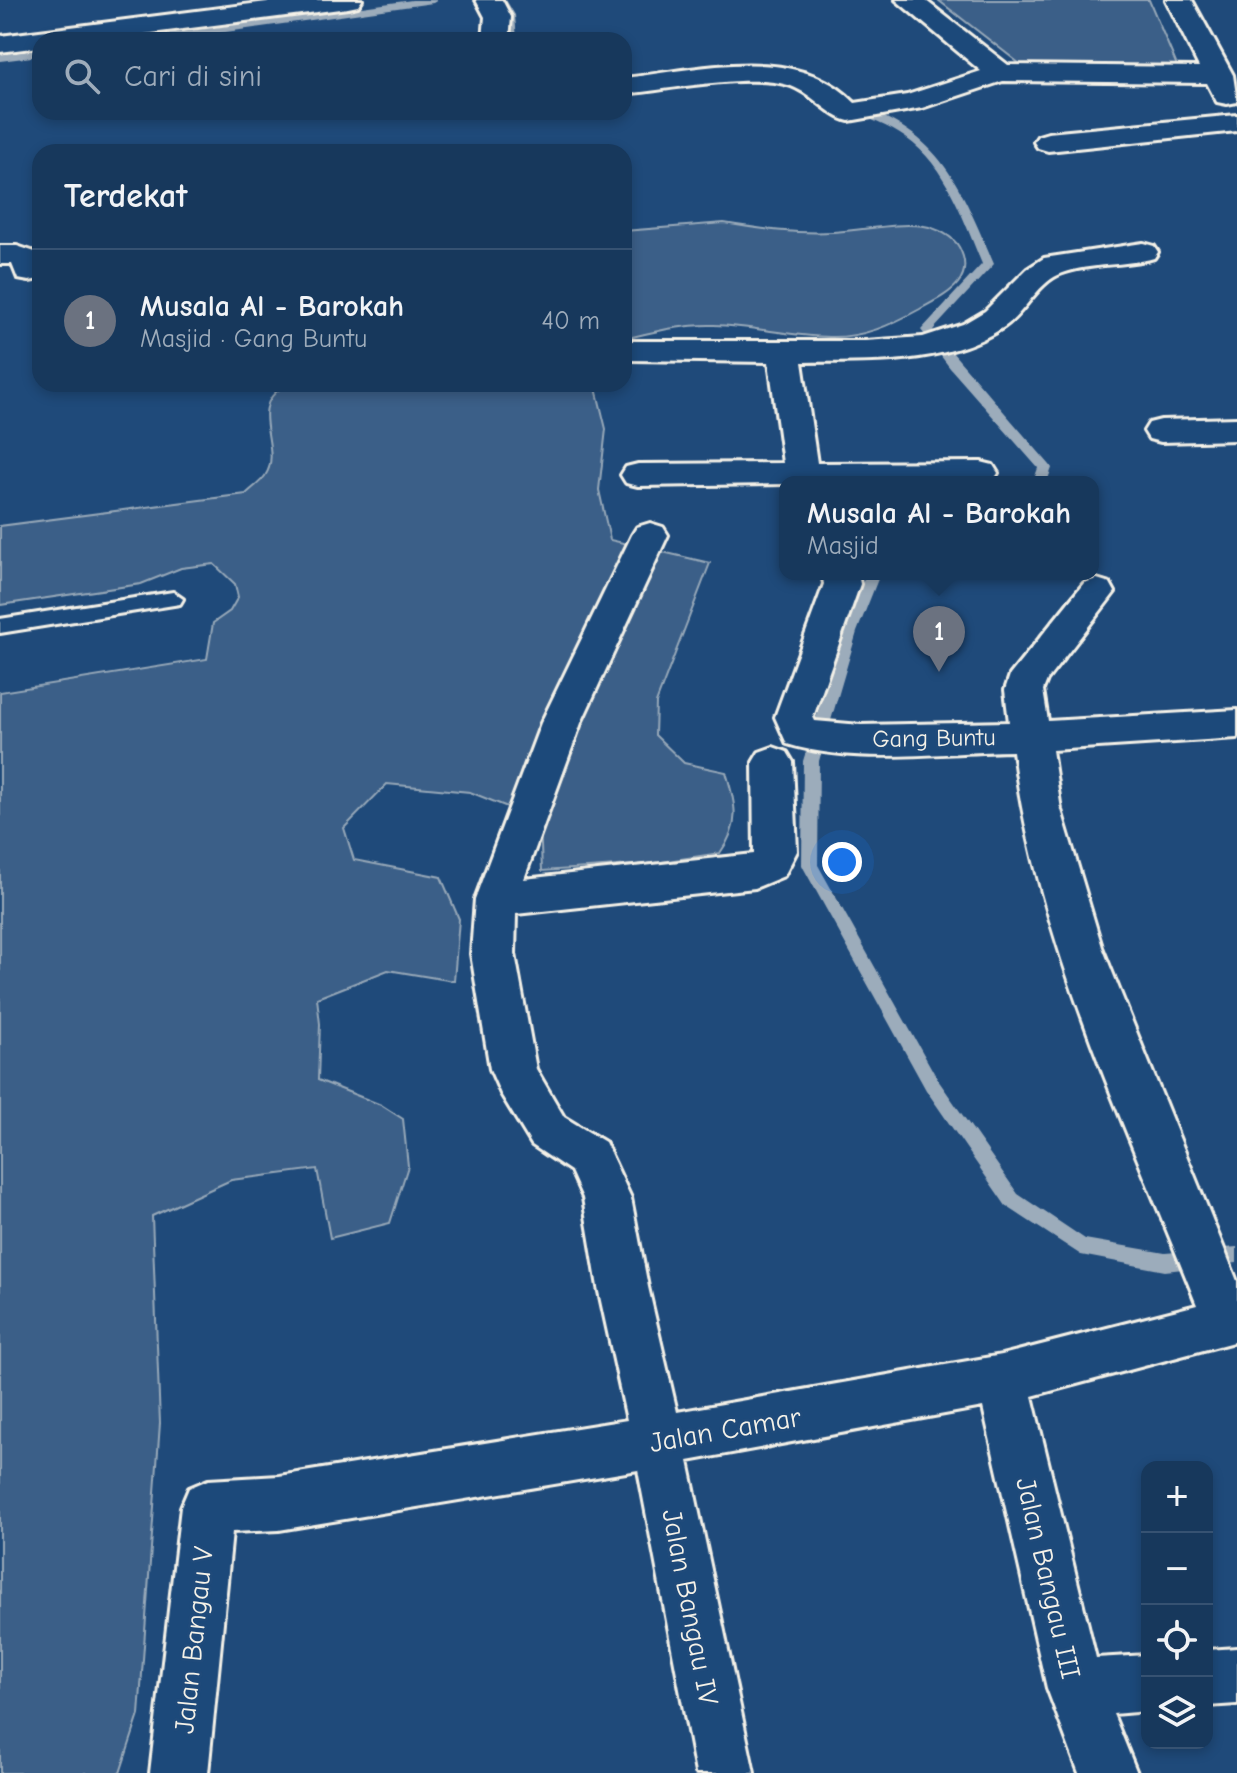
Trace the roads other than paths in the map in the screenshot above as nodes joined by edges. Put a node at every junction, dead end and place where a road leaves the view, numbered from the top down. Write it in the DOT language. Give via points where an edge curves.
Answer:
graph roads {
  1 [pos="348,0"];
  2 [pos="489,0"];
  3 [pos="909,0"];
  4 [pos="1179,0"];
  5 [pos="95,32"];
  6 [pos="497,32"];
  7 [pos="32,40"];
  8 [pos="0,44"];
  9 [pos="1001,73"];
  10 [pos="632,85"];
  11 [pos="1231,103"];
  12 [pos="1048,142"];
  13 [pos="1143,252"];
  14 [pos="0,255"];
  15 [pos="29,272"];
  16 [pos="632,350"];
  17 [pos="786,365"];
  18 [pos="1237,429"];
  19 [pos="1161,431"];
  20 [pos="981,473"];
  21 [pos="638,475"];
  22 [pos="802,476"];
  23 [pos="874,476"];
  24 [pos="779,478"];
  25 [pos="650,535"];
  26 [pos="841,580"];
  27 [pos="1097,592"];
  28 [pos="173,599"];
  29 [pos="0,626"];
  30 [pos="1237,724"];
  31 [pos="1029,736"];
  32 [pos="773,762"];
  33 [pos="496,899"];
  34 [pos="1217,1287"];
  35 [pos="1002,1379"];
  36 [pos="658,1441"];
  37 [pos="208,1507"];
  38 [pos="1237,1676"];
  39 [pos="1213,1678"];
  40 [pos="1141,1683"];
  41 [pos="1075,1688"];
  42 [pos="179,1773"];
  43 [pos="725,1773"];
  44 [pos="1108,1773"];
  1 -- 5 [label="main road"];
  2 -- 6 [label="street" via="498,17"];
  3 -- 9 [label="street"];
  4 -- 11 [label="street"];
  7 -- 8 [label="main road"];
  9 -- 10 [label="street" via="861,118 832,95 788,75 728,74"];
  9 -- 11 [label="street"];
  11 -- 12 [label="street"];
  13 -- 17 [label="street" via="1043,270 995,319 951,340"];
  14 -- 15 [label="street" via="23,256"];
  16 -- 17 [label="street"];
  17 -- 22 [label="street"];
  18 -- 19 [label="street"];
  20 -- 23 [label="street"];
  21 -- 24 [label="street"];
  25 -- 33 [label="street, Jalan Bangau IV" via="561,723"];
  26 -- 31 [label="street, Gang Buntu" via="794,717 801,734 853,740"];
  27 -- 31 [label="street" via="1029,675 1024,690"];
  28 -- 29 [label="lane"];
  30 -- 31 [label="street, Gang Buntu"];
  31 -- 34 [label="street" via="1041,810 1080,947"];
  32 -- 33 [label="street" via="776,851 769,865 755,872"];
  33 -- 36 [label="street, Jalan Bangau IV" via="493,954 513,1069 548,1131 588,1157 607,1198"];
  34 -- 35 [label="street, Jalan Camar"];
  35 -- 36 [label="street, Jalan Camar"];
  35 -- 41 [label="street, Jalan Bangau III"];
  36 -- 37 [label="street, Jalan Camar" via="279,1503"];
  36 -- 43 [label="street, Jalan Bangau IV"];
  37 -- 42 [label="street, Jalan Bangau V"];
  38 -- 39 [label="street"];
  40 -- 41 [label="street"];
  41 -- 44 [label="street, Jalan Bangau III"];
}
